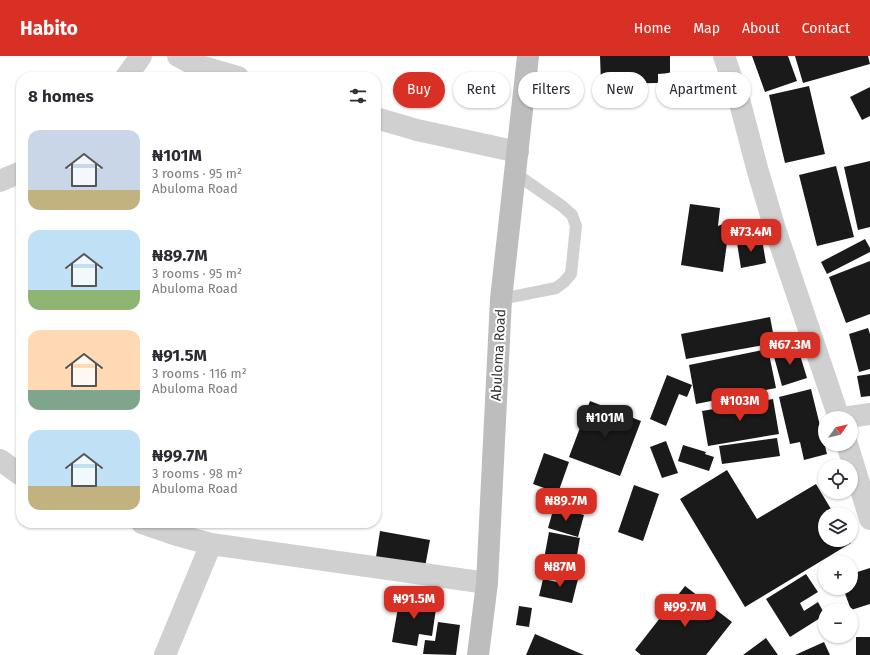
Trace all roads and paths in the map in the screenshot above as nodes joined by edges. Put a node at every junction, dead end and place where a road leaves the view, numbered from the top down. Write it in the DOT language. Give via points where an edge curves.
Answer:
graph roads {
  1 [pos="141,56"];
  2 [pos="178,56"];
  3 [pos="528,56"];
  4 [pos="724,56"];
  5 [pos="130,72"];
  6 [pos="221,72"];
  7 [pos="381,119"];
  8 [pos="518,152"];
  9 [pos="16,174"];
  10 [pos="516,174"];
  11 [pos="0,181"];
  12 [pos="501,299"];
  13 [pos="838,411"];
  14 [pos="870,414"];
  15 [pos="858,416"];
  16 [pos="849,451"];
  17 [pos="0,460"];
  18 [pos="16,471"];
  19 [pos="870,519"];
  20 [pos="181,529"];
  21 [pos="211,544"];
  22 [pos="487,583"];
  23 [pos="165,655"];
  24 [pos="478,655"];
  1 -- 5 [label="street"];
  2 -- 6 [label="street" via="193,64"];
  3 -- 8 [label="street, Abuloma Road"];
  4 -- 13 [label="street" via="740,103 775,229"];
  7 -- 8 [label="street"];
  8 -- 10 [label="street, Abuloma Road"];
  9 -- 11 [label="street"];
  10 -- 12 [label="street, Abuloma Road"];
  10 -- 12 [label="lane" via="572,215 576,226 571,274 556,288"];
  12 -- 22 [label="street, Abuloma Road"];
  14 -- 15 [label="street"];
  16 -- 19 [label="street"];
  17 -- 18 [label="street"];
  20 -- 21 [label="street"];
  21 -- 22 [label="street"];
  21 -- 23 [label="street"];
  22 -- 24 [label="street, Abuloma Road"];
}
